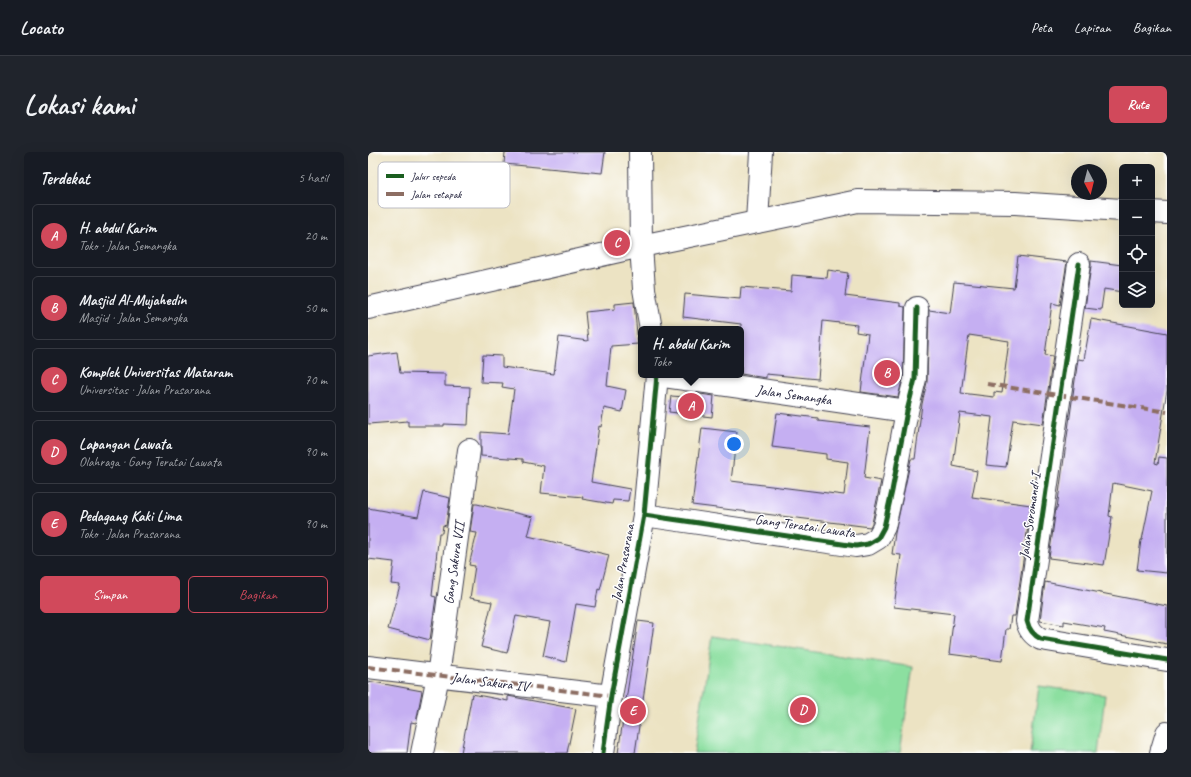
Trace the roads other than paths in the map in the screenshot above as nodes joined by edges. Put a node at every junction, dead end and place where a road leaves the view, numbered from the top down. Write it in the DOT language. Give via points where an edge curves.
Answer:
graph roads {
  1 [pos="640,152"];
  2 [pos="761,152"];
  3 [pos="1119,210"];
  4 [pos="1155,212"];
  5 [pos="1167,213"];
  6 [pos="757,222"];
  7 [pos="641,246"];
  8 [pos="1079,264"];
  9 [pos="368,308"];
  10 [pos="917,308"];
  11 [pos="650,326"];
  12 [pos="657,378"];
  13 [pos="677,378"];
  14 [pos="907,412"];
  15 [pos="469,450"];
  16 [pos="644,515"];
  17 [pos="1167,660"];
  18 [pos="368,667"];
  19 [pos="438,676"];
  20 [pos="611,696"];
  21 [pos="1167,733"];
  22 [pos="422,753"];
  23 [pos="603,753"];
  24 [pos="1161,753"];
  1 -- 7 [label="street"];
  2 -- 6 [label="street"];
  3 -- 6 [label="street" via="1015,203 858,201"];
  4 -- 5 [label="street"];
  6 -- 7 [label="street"];
  7 -- 9 [label="street"];
  7 -- 11 [label="street" via="644,289"];
  8 -- 17 [label="street, Jalan Soromandi I" via="1027,621 1031,631 1041,639"];
  10 -- 14 [label="street, Gang Teratai Lawata" via="915,379"];
  12 -- 16 [label="street, Jalan Prasarana"];
  13 -- 14 [label="street, Jalan Semangka"];
  14 -- 16 [label="street, Gang Teratai Lawata" via="884,527 878,538 868,544 856,546"];
  15 -- 19 [label="street, Gang Sakura VII"];
  16 -- 20 [label="street, Jalan Prasarana"];
  18 -- 19 [label="street, Jalan Sakura IV"];
  19 -- 20 [label="street, Jalan Sakura IV"];
  19 -- 22 [label="street, Gang Sakura VII"];
  20 -- 23 [label="street, Jalan Prasarana"];
  21 -- 24 [label="street"];
}
